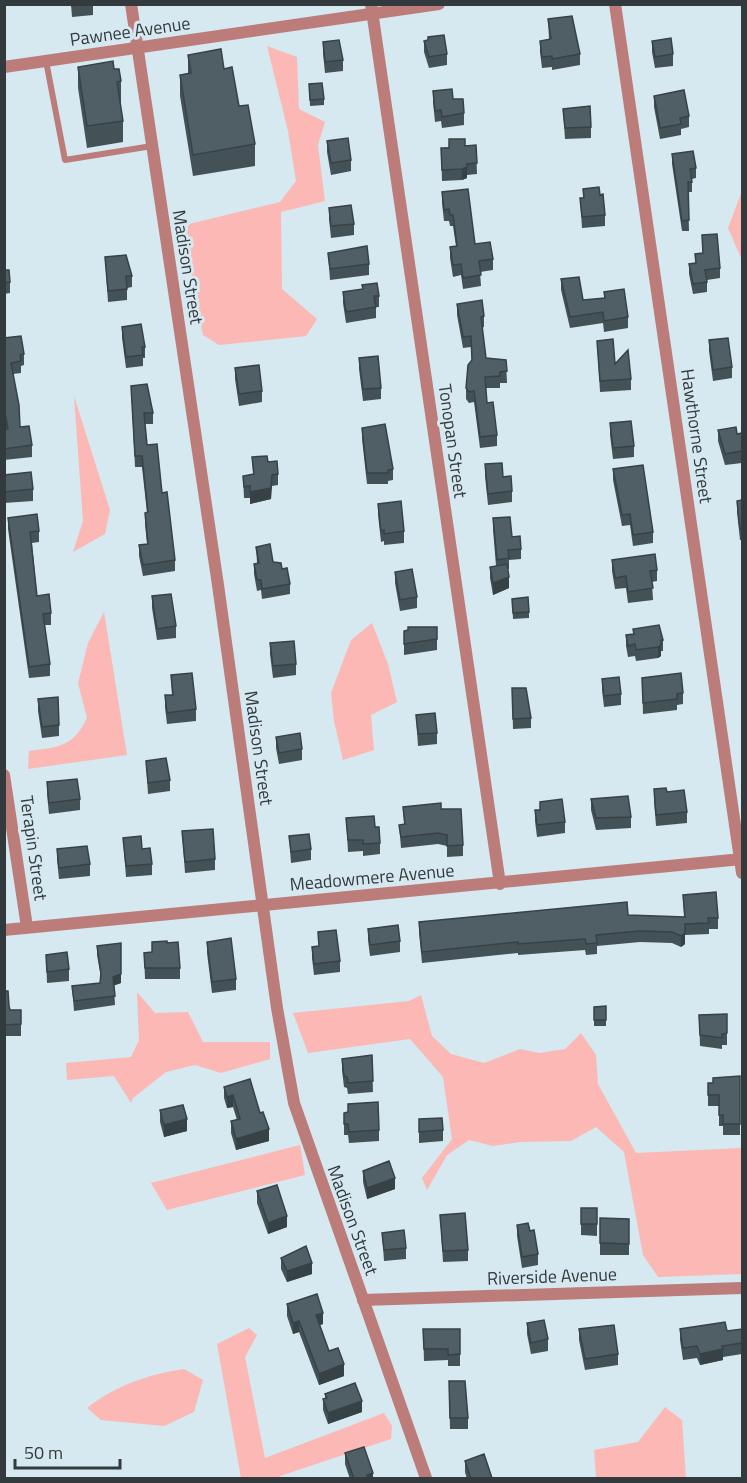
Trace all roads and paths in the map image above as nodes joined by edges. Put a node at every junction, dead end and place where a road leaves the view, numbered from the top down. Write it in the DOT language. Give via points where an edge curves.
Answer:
graph roads {
  1 [pos="131,4"];
  2 [pos="439,4"];
  3 [pos="615,4"];
  4 [pos="372,10"];
  5 [pos="137,49"];
  6 [pos="46,61"];
  7 [pos="4,67"];
  8 [pos="152,146"];
  9 [pos="4,775"];
  10 [pos="741,859"];
  11 [pos="742,873"];
  12 [pos="500,884"];
  13 [pos="263,905"];
  14 [pos="27,927"];
  15 [pos="4,930"];
  16 [pos="742,1288"];
  17 [pos="363,1300"];
  18 [pos="426,1479"];
  1 -- 5 [label="street, Madison Street"];
  2 -- 4 [label="street, Pawnee Avenue"];
  3 -- 10 [label="street, Hawthorne Street"];
  4 -- 5 [label="street, Pawnee Avenue"];
  4 -- 12 [label="street, Tonopan Street"];
  5 -- 6 [label="street, Pawnee Avenue"];
  5 -- 8 [label="street, Madison Street"];
  6 -- 7 [label="street, Pawnee Avenue"];
  6 -- 8 [label="lane" via="65,160"];
  8 -- 13 [label="street, Madison Street"];
  9 -- 14 [label="street, Terapin Street"];
  10 -- 11 [label="street, Hawthorne Street"];
  10 -- 12 [label="street, Meadowmere Avenue"];
  12 -- 13 [label="street, Meadowmere Avenue"];
  13 -- 14 [label="street, Meadowmere Avenue"];
  13 -- 17 [label="street, Madison Street" via="294,1103"];
  14 -- 15 [label="street, Meadowmere Avenue"];
  16 -- 17 [label="street, Riverside Avenue"];
  17 -- 18 [label="street, Madison Street"];
}
